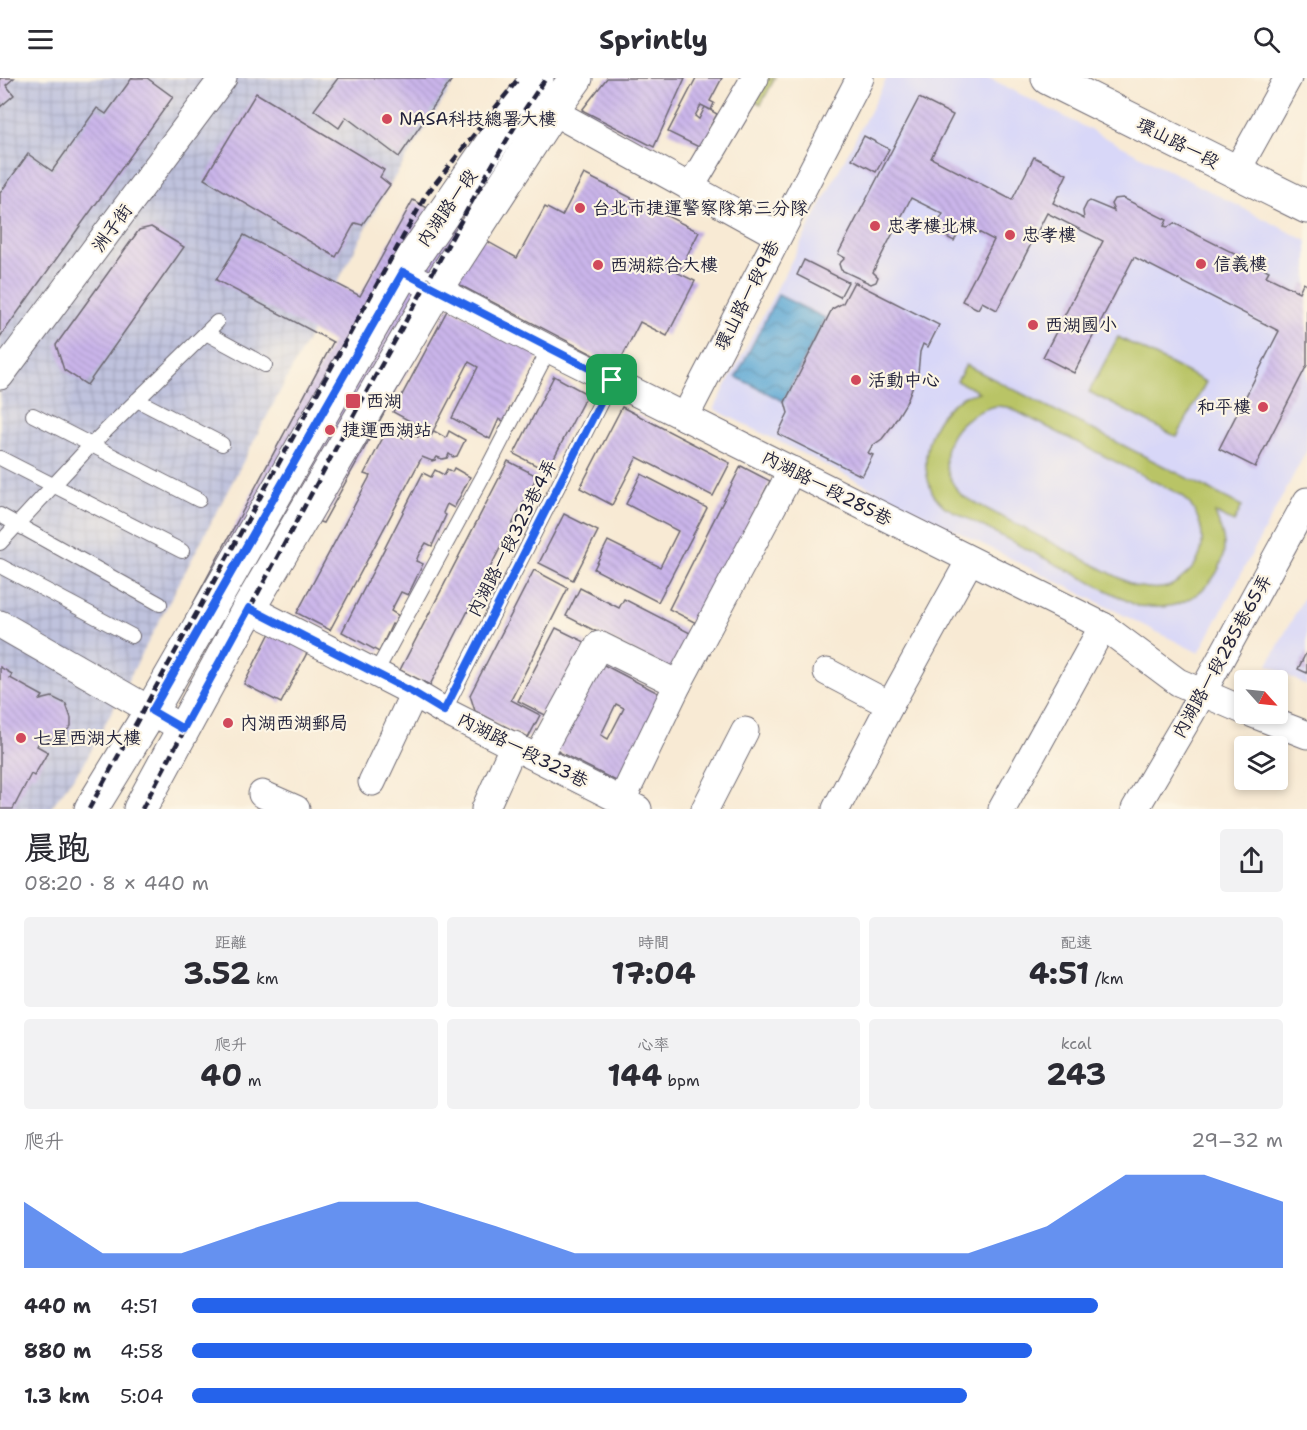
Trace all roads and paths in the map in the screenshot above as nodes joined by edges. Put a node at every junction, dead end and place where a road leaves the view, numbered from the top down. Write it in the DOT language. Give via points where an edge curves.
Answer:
graph roads {
  1 [pos="223,78"];
  2 [pos="537,78"];
  3 [pos="576,78"];
  4 [pos="755,78"];
  5 [pos="860,78"];
  6 [pos="1048,78"];
  7 [pos="1288,78"];
  8 [pos="552,111"];
  9 [pos="1236,172"];
  10 [pos="690,188"];
  11 [pos="1307,207"];
  12 [pos="777,235"];
  13 [pos="403,272"];
  14 [pos="436,290"];
  15 [pos="217,322"];
  16 [pos="206,333"];
  17 [pos="549,349"];
  18 [pos="265,365"];
  19 [pos="0,376"];
  20 [pos="612,380"];
  21 [pos="137,400"];
  22 [pos="33,415"];
  23 [pos="685,417"];
  24 [pos="222,444"];
  25 [pos="91,445"];
  26 [pos="0,458"];
  27 [pos="792,470"];
  28 [pos="54,485"];
  29 [pos="199,500"];
  30 [pos="1307,501"];
  31 [pos="0,515"];
  32 [pos="17,525"];
  33 [pos="0,543"];
  34 [pos="182,551"];
  35 [pos="970,560"];
  36 [pos="0,566"];
  37 [pos="160,604"];
  38 [pos="249,608"];
  39 [pos="0,624"];
  40 [pos="1103,626"];
  41 [pos="132,636"];
  42 [pos="827,672"];
  43 [pos="375,674"];
  44 [pos="678,684"];
  45 [pos="414,693"];
  46 [pos="1202,693"];
  47 [pos="890,705"];
  48 [pos="1234,706"];
  49 [pos="152,711"];
  50 [pos="444,711"];
  51 [pos="1279,724"];
  52 [pos="183,729"];
  53 [pos="745,731"];
  54 [pos="1307,735"];
  55 [pos="514,745"];
  56 [pos="538,757"];
  57 [pos="372,782"];
  58 [pos="262,794"];
  59 [pos="630,805"];
  60 [pos="92,809"];
  61 [pos="140,809"];
  62 [pos="296,809"];
  63 [pos="486,809"];
  64 [pos="705,809"];
  65 [pos="836,809"];
  66 [pos="1002,809"];
  67 [pos="1135,809"];
  1 -- 19 [label="street, 洲子街"];
  2 -- 13 [label="main road, 內湖路一段"];
  3 -- 8 [label="main road, 內湖路一段"];
  4 -- 10 [label="street"];
  5 -- 12 [label="street, 環山路一段9巷"];
  6 -- 9 [label="main road, 環山路一段"];
  7 -- 9 [label="street"];
  8 -- 10 [label="street"];
  8 -- 14 [label="main road, 內湖路一段"];
  9 -- 11 [label="main road, 環山路一段"];
  10 -- 12 [label="street"];
  12 -- 23 [label="street, 環山路一段9巷"];
  13 -- 14 [label="street, 內湖路一段285巷"];
  13 -- 49 [label="main road, 內湖路一段"];
  14 -- 17 [label="street, 內湖路一段285巷"];
  14 -- 38 [label="main road, 內湖路一段"];
  15 -- 16 [label="lane"];
  16 -- 18 [label="lane"];
  16 -- 21 [label="lane"];
  17 -- 20 [label="street, 內湖路一段285巷"];
  17 -- 43 [label="lane"];
  20 -- 23 [label="street, 內湖路一段285巷"];
  20 -- 50 [label="lane, 內湖路一段323巷4弄"];
  21 -- 24 [label="lane"];
  21 -- 25 [label="lane"];
  22 -- 25 [label="lane"];
  23 -- 27 [label="street, 內湖路一段285巷"];
  25 -- 28 [label="lane"];
  25 -- 29 [label="lane"];
  26 -- 28 [label="lane"];
  27 -- 35 [label="street, 內湖路一段285巷"];
  27 -- 44 [label="street"];
  28 -- 32 [label="lane"];
  28 -- 34 [label="lane"];
  30 -- 46 [label="street, 內湖路一段285巷65弄"];
  31 -- 32 [label="lane"];
  32 -- 33 [label="lane"];
  32 -- 37 [label="lane"];
  35 -- 40 [label="street, 內湖路一段285巷"];
  35 -- 47 [label="street"];
  36 -- 41 [label="lane"];
  38 -- 43 [label="street, 內湖路一段323巷"];
  38 -- 52 [label="main road, 內湖路一段"];
  39 -- 49 [label="street"];
  40 -- 46 [label="street, 內湖路一段285巷" via="1178,682"];
  40 -- 66 [label="street"];
  42 -- 47 [label="street"];
  43 -- 45 [label="street, 內湖路一段323巷"];
  44 -- 56 [label="street" via="599,645"];
  44 -- 59 [label="street"];
  45 -- 50 [label="street, 內湖路一段323巷"];
  45 -- 57 [label="street"];
  46 -- 48 [label="street, 內湖路一段285巷"];
  46 -- 67 [label="street, 內湖路一段285巷65弄"];
  47 -- 65 [label="street"];
  49 -- 52 [label="street"];
  49 -- 60 [label="main road, 內湖路一段"];
  50 -- 55 [label="street, 內湖路一段323巷"];
  51 -- 54 [label="street"];
  52 -- 61 [label="main road, 內湖路一段"];
  53 -- 64 [label="street"];
  55 -- 56 [label="street, 內湖路一段323巷"];
  55 -- 63 [label="street"];
  56 -- 59 [label="street, 內湖路一段323巷"];
  58 -- 62 [label="street"];
}
